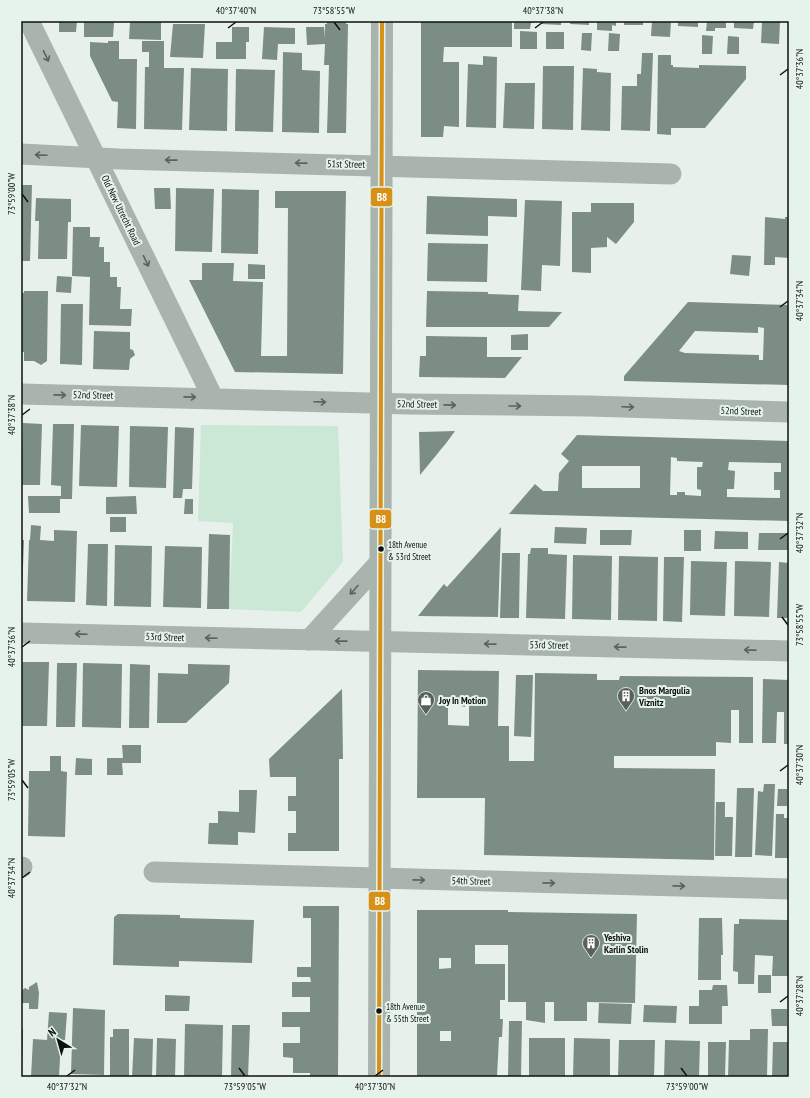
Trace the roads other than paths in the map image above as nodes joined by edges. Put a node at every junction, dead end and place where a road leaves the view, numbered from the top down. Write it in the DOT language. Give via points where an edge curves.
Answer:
graph roads {
  1 [pos="29,21"];
  2 [pos="382,21"];
  3 [pos="21,154"];
  4 [pos="96,158"];
  5 [pos="382,165"];
  6 [pos="671,174"];
  7 [pos="21,394"];
  8 [pos="213,398"];
  9 [pos="381,404"];
  10 [pos="789,412"];
  11 [pos="381,561"];
  12 [pos="21,633"];
  13 [pos="308,640"];
  14 [pos="380,641"];
  15 [pos="789,651"];
  16 [pos="154,872"];
  17 [pos="380,879"];
  18 [pos="789,889"];
  19 [pos="379,1077"];
  1 -- 4 [label="street, Old New Utrecht Road, one-way"];
  2 -- 5 [label="street"];
  4 -- 3 [label="street, 51st Street, one-way"];
  5 -- 4 [label="street, 51st Street, one-way"];
  4 -- 8 [label="street, Old New Utrecht Road, one-way"];
  5 -- 6 [label="street, 51st Street"];
  5 -- 9 [label="street"];
  7 -- 8 [label="street, 52nd Street, one-way"];
  8 -- 9 [label="street, 52nd Street, one-way"];
  9 -- 10 [label="street, 52nd Street, one-way" via="589,406"];
  9 -- 11 [label="street"];
  11 -- 13 [label="street, one-way"];
  11 -- 14 [label="street"];
  13 -- 12 [label="street, 53rd Street, one-way"];
  14 -- 13 [label="street, 53rd Street, one-way"];
  15 -- 14 [label="street, 53rd Street, one-way"];
  14 -- 17 [label="street"];
  16 -- 17 [label="street, 54th Street"];
  17 -- 18 [label="street, 54th Street, one-way"];
  17 -- 19 [label="street"];
}
